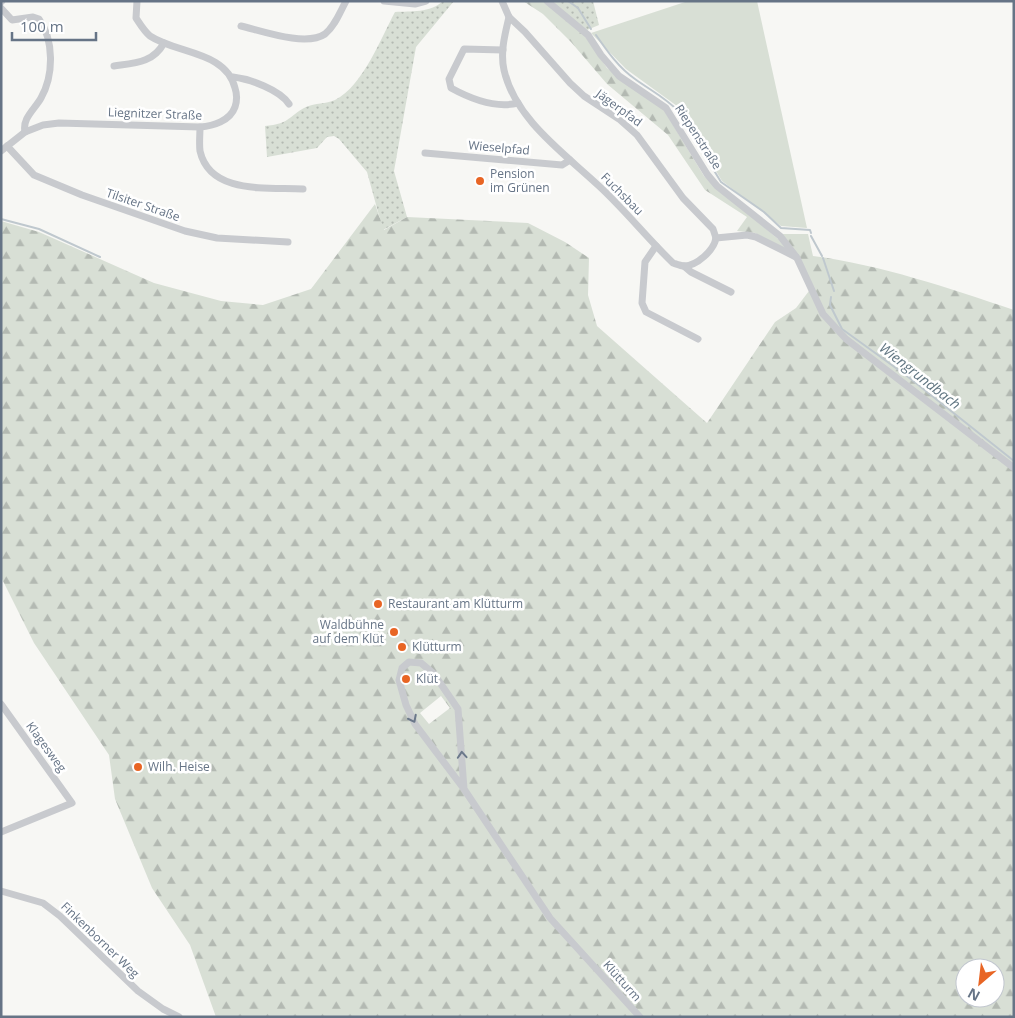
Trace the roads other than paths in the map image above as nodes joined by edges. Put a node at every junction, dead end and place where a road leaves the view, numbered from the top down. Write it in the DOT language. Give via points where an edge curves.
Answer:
graph roads {
  1 [pos="137,1"];
  2 [pos="346,1"];
  3 [pos="384,1"];
  4 [pos="426,1"];
  5 [pos="502,1"];
  6 [pos="547,1"];
  7 [pos="1,8"];
  8 [pos="509,17"];
  9 [pos="241,26"];
  10 [pos="164,43"];
  11 [pos="503,50"];
  12 [pos="114,66"];
  13 [pos="233,77"];
  14 [pos="518,103"];
  15 [pos="289,104"];
  16 [pos="200,127"];
  17 [pos="25,132"];
  18 [pos="4,149"];
  19 [pos="425,154"];
  20 [pos="570,160"];
  21 [pos="304,189"];
  22 [pos="716,238"];
  23 [pos="288,242"];
  24 [pos="656,246"];
  25 [pos="797,258"];
  26 [pos="684,266"];
  27 [pos="731,292"];
  28 [pos="698,339"];
  29 [pos="1014,468"];
  30 [pos="1,704"];
  31 [pos="464,790"];
  32 [pos="1,832"];
  33 [pos="1,891"];
  34 [pos="179,1017"];
  35 [pos="640,1017"];
  1 -- 10 [label="street" via="136,18 141,26"];
  2 -- 9 [label="street" via="333,26 314,39 303,40"];
  3 -- 4 [label="street" via="415,4"];
  5 -- 8 [label="street, Jägerpfad"];
  6 -- 25 [label="street, Riepenstraße" via="588,35 619,76 666,108 717,186 780,236"];
  7 -- 17 [label="street" via="12,20 39,19 47,37 50,62 46,87 25,122"];
  8 -- 11 [label="street, Fuchsbau"];
  8 -- 22 [label="street, Jägerpfad" via="584,96 638,134"];
  10 -- 12 [label="street" via="158,54 138,63"];
  10 -- 13 [label="street" via="220,64"];
  11 -- 14 [label="street, Fuchsbau" via="504,70"];
  11 -- 14 [label="street" via="464,49 449,79 451,88 486,102 508,106"];
  13 -- 15 [label="street" via="243,78 285,97"];
  13 -- 16 [label="street, Liegnitzer Straße" via="237,95 235,108 222,121"];
  14 -- 20 [label="street, Fuchsbau"];
  16 -- 17 [label="street, Liegnitzer Straße" via="59,123"];
  16 -- 21 [label="street" via="200,151 210,173 230,185"];
  17 -- 18 [label="street, Liegnitzer Straße"];
  18 -- 23 [label="street, Tilsiter Straße" via="34,175 185,232 217,238"];
  19 -- 20 [label="street, Wieselpfad" via="562,165"];
  20 -- 24 [label="street, Fuchsbau"];
  22 -- 25 [label="street" via="756,237"];
  22 -- 26 [label="street" via="705,255"];
  24 -- 26 [label="street, Fuchsbau" via="673,262"];
  24 -- 28 [label="street" via="645,262 642,303 646,312"];
  25 -- 29 [label="street, Riepenstraße" via="824,314 846,339"];
  26 -- 27 [label="street, Fuchsbau"];
  30 -- 32 [label="street, Klagesweg" via="72,803"];
  31 -- 31 [label="street, Klütturm, one-way" via="458,709 434,674 421,663 409,662 400,673 406,705 415,724"];
  31 -- 35 [label="street, Klütturm" via="550,918"];
  33 -- 34 [label="street, Finkenborner Weg" via="43,903 138,991"];
}
